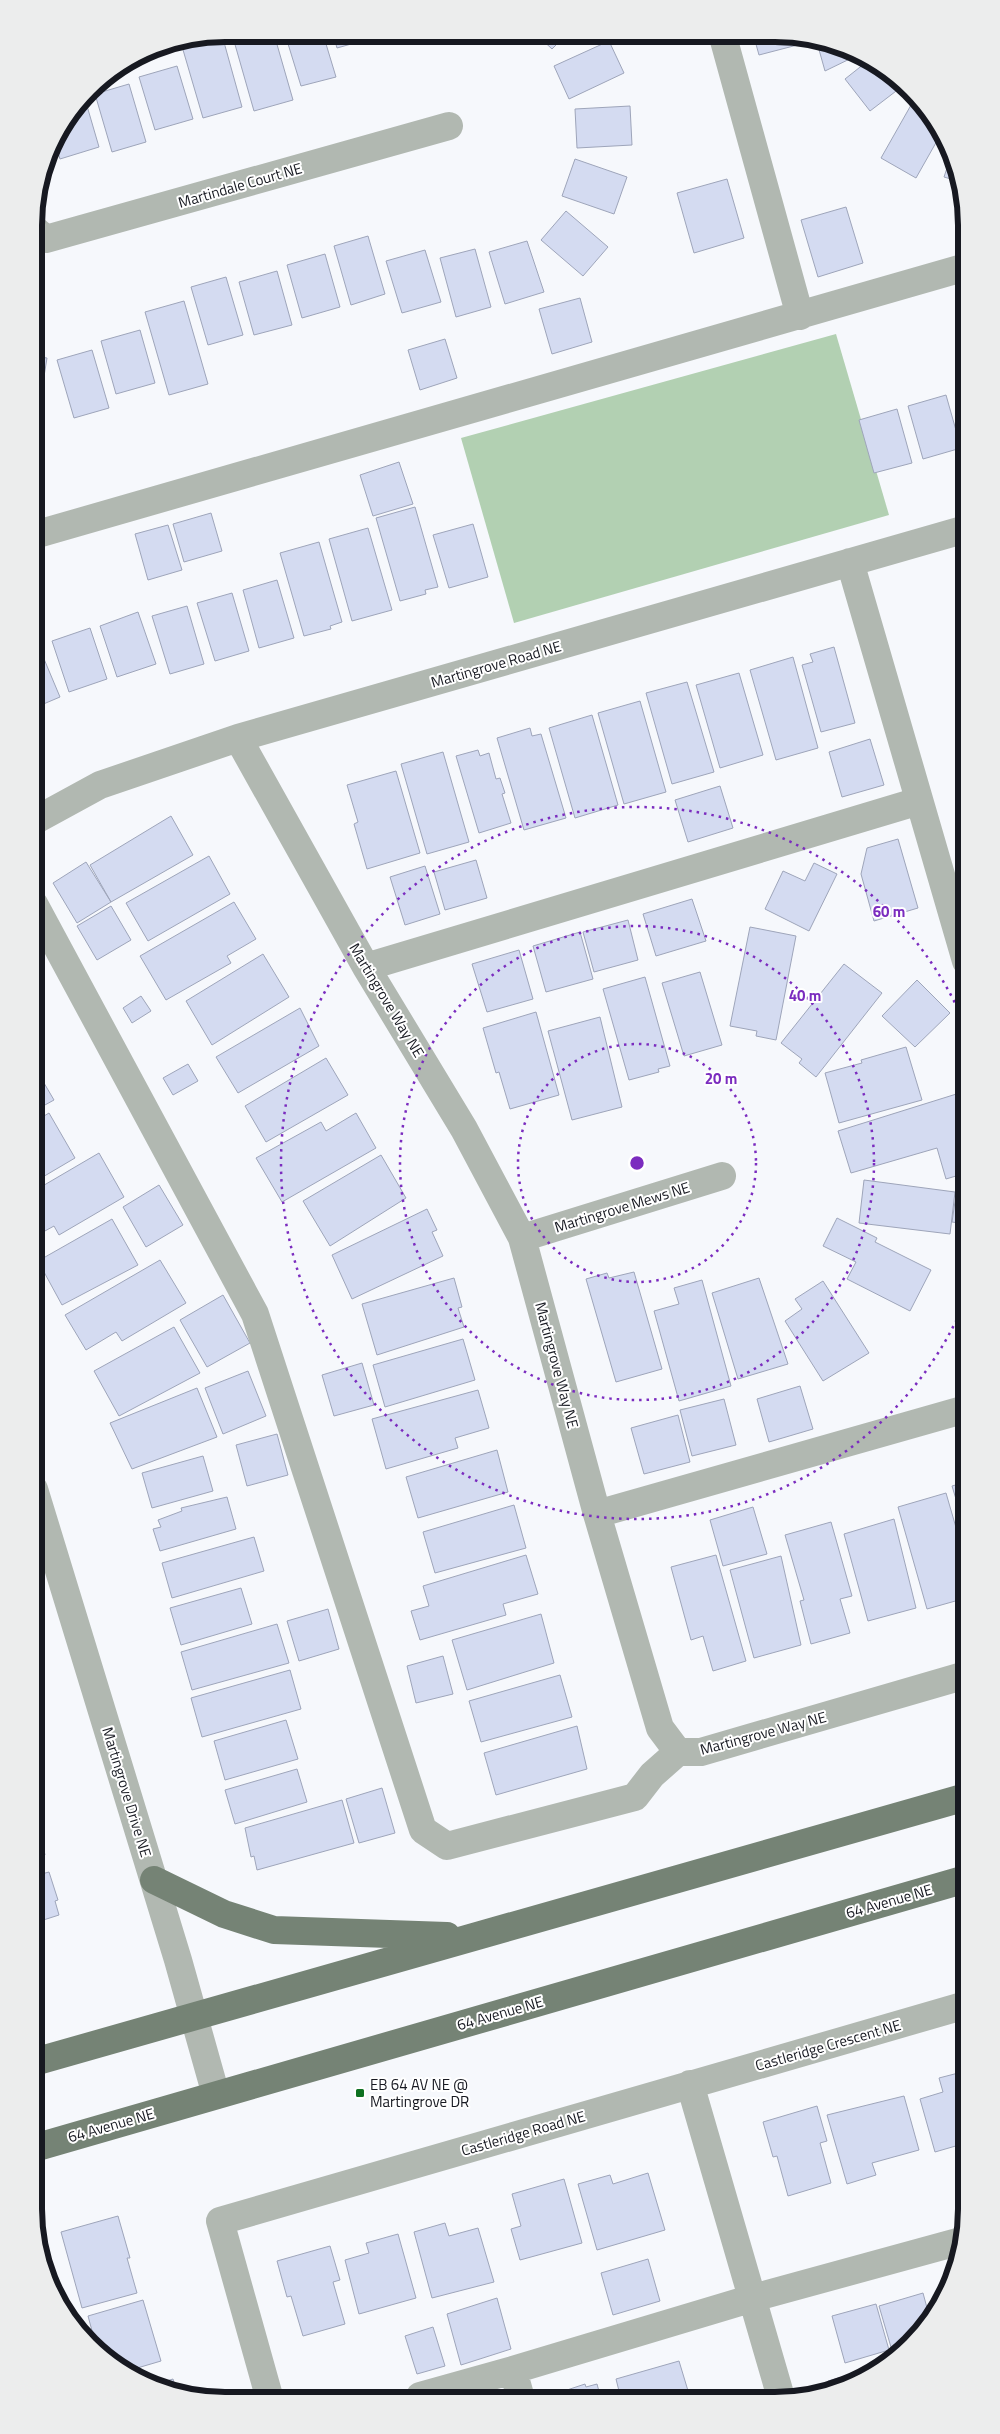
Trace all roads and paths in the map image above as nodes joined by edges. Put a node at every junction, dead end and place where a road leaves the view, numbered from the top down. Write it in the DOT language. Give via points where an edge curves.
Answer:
graph roads {
  1 [pos="725,42"];
  2 [pos="449,126"];
  3 [pos="42,236"];
  4 [pos="958,269"];
  5 [pos="800,316"];
  6 [pos="958,531"];
  7 [pos="42,533"];
  8 [pos="850,562"];
  9 [pos="238,738"];
  10 [pos="920,801"];
  11 [pos="42,817"];
  12 [pos="42,919"];
  13 [pos="958,933"];
  14 [pos="366,967"];
  15 [pos="722,1176"];
  16 [pos="522,1238"];
  17 [pos="958,1411"];
  18 [pos="597,1514"];
  19 [pos="42,1515"];
  20 [pos="958,1677"];
  21 [pos="678,1752"];
  22 [pos="958,1798"];
  23 [pos="154,1880"];
  24 [pos="958,1881"];
  25 [pos="474,1937"];
  26 [pos="958,2008"];
  27 [pos="194,2017"];
  28 [pos="42,2060"];
  29 [pos="690,2084"];
  30 [pos="216,2095"];
  31 [pos="42,2146"];
  32 [pos="954,2243"];
  33 [pos="753,2298"];
  34 [pos="517,2383"];
  35 [pos="269,2392"];
  36 [pos="450,2392"];
  37 [pos="779,2392"];
  1 -- 5 [label="street"];
  2 -- 3 [label="street, Martindale Court NE" via="46,239"];
  4 -- 5 [label="street"];
  5 -- 7 [label="street"];
  6 -- 8 [label="street, Martingrove Road NE"];
  8 -- 9 [label="street, Martingrove Road NE"];
  8 -- 10 [label="street"];
  9 -- 11 [label="street, Martingrove Road NE" via="100,785"];
  9 -- 14 [label="street, Martingrove Way NE"];
  10 -- 13 [label="street"];
  10 -- 14 [label="street"];
  12 -- 21 [label="street" via="256,1314 423,1830 447,1846 635,1797 652,1775"];
  14 -- 16 [label="street, Martingrove Way NE" via="464,1129"];
  15 -- 16 [label="street, Martingrove Mews NE"];
  16 -- 18 [label="street, Martingrove Way NE"];
  17 -- 18 [label="street"];
  18 -- 21 [label="street, Martingrove Way NE" via="660,1728"];
  19 -- 23 [label="street, Martingrove Drive NE"];
  20 -- 21 [label="street, Martingrove Way NE" via="701,1752"];
  22 -- 25 [label="main road"];
  23 -- 25 [label="main road" via="224,1914 274,1930"];
  23 -- 27 [label="street, Martingrove Drive NE"];
  24 -- 30 [label="main road, 64 Avenue NE"];
  25 -- 27 [label="main road"];
  26 -- 29 [label="street, Castleridge Crescent NE"];
  27 -- 28 [label="main road"];
  27 -- 30 [label="street, Martingrove Drive NE"];
  29 -- 33 [label="street"];
  29 -- 35 [label="street, Castleridge Road NE" via="220,2221"];
  30 -- 31 [label="main road, 64 Avenue NE"];
  32 -- 33 [label="street"];
  33 -- 34 [label="street"];
  33 -- 37 [label="street"];
  34 -- 36 [label="street"];
}
